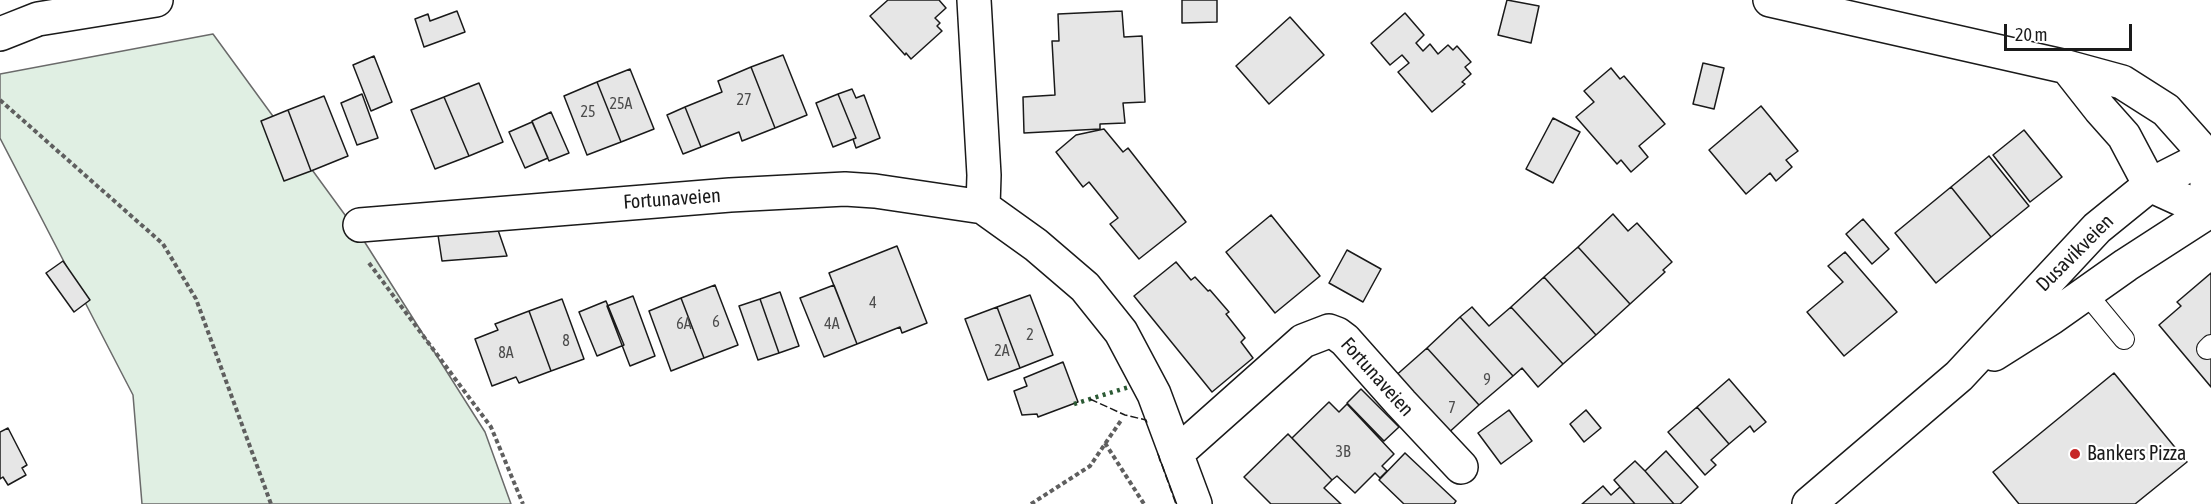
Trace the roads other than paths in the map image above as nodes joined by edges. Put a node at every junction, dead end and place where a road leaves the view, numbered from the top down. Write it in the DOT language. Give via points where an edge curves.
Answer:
graph roads {
  1 [pos="156,0"];
  2 [pos="974,0"];
  3 [pos="1770,0"];
  4 [pos="0,34"];
  5 [pos="2067,67"];
  6 [pos="2209,155"];
  7 [pos="2150,185"];
  8 [pos="983,207"];
  9 [pos="2209,210"];
  10 [pos="360,225"];
  11 [pos="2086,293"];
  12 [pos="2124,339"];
  13 [pos="1959,376"];
  14 [pos="1176,454"];
  15 [pos="1461,467"];
  16 [pos="1194,504"];
  17 [pos="1809,504"];
  1 -- 4 [label="street" via="38,19"];
  2 -- 8 [label="street"];
  3 -- 5 [label="street"];
  5 -- 6 [label="street" via="2121,82 2166,110"];
  5 -- 7 [label="street" via="2124,136"];
  6 -- 7 [label="street, Dusavikveien"];
  6 -- 9 [label="street"];
  7 -- 9 [label="street"];
  7 -- 13 [label="street, Dusavikveien" via="2097,228"];
  8 -- 10 [label="street, Fortunaveien" via="845,189"];
  8 -- 14 [label="street, Fortunaveien" via="1084,287 1121,332 1154,394"];
  9 -- 11 [label="street, Dusavikveien"];
  11 -- 12 [label="lane"];
  11 -- 13 [label="street, Dusavikveien"];
  13 -- 17 [label="street, Dusavikveien"];
  14 -- 15 [label="street, Fortunaveien" via="1303,340 1329,331 1345,340"];
  14 -- 16 [label="street, Fortunaveien"];
}
